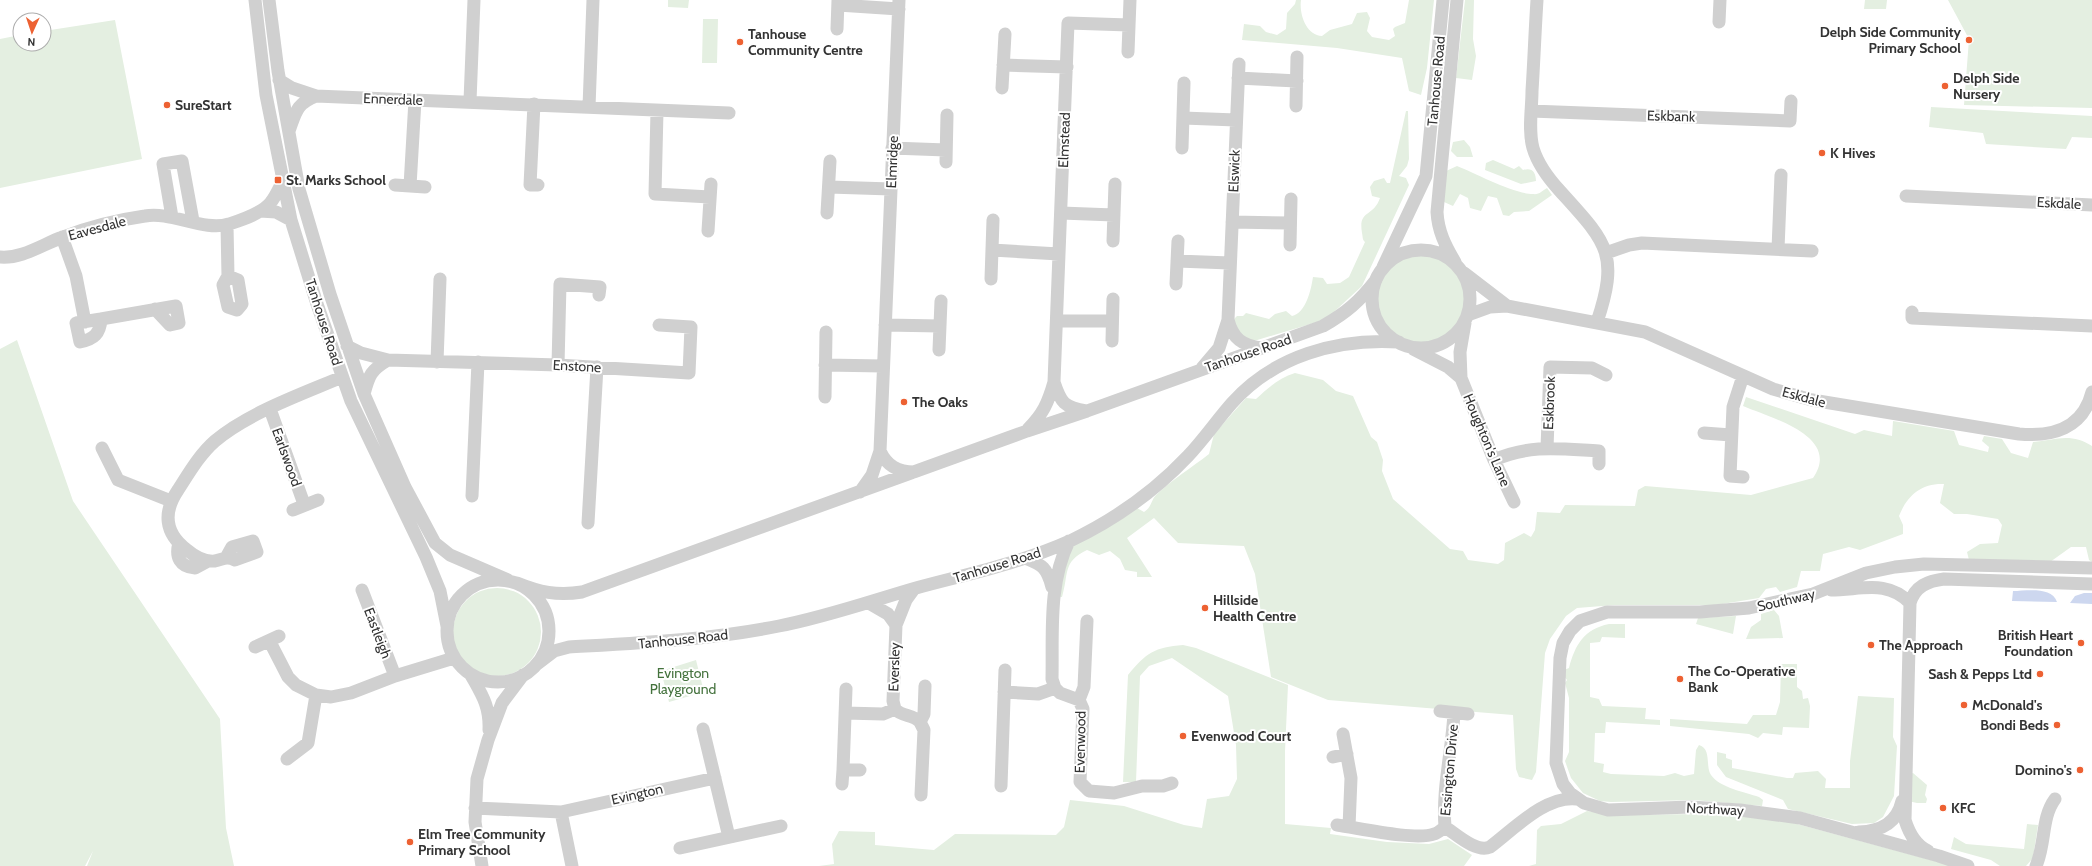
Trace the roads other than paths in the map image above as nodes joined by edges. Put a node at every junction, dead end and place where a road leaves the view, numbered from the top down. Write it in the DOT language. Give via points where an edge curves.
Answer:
graph roads {
  1 [pos="255,0"];
  2 [pos="269,0"];
  3 [pos="474,0"];
  4 [pos="593,0"];
  5 [pos="1130,0"];
  6 [pos="1443,0"];
  7 [pos="1457,0"];
  8 [pos="1537,0"];
  9 [pos="1720,0"];
  10 [pos="838,2"];
  11 [pos="899,4"];
  12 [pos="1719,22"];
  13 [pos="1129,25"];
  14 [pos="837,29"];
  15 [pos="1005,34"];
  16 [pos="1128,52"];
  17 [pos="1297,57"];
  18 [pos="1239,64"];
  19 [pos="1003,65"];
  20 [pos="1067,67"];
  21 [pos="1238,78"];
  22 [pos="279,80"];
  23 [pos="1296,81"];
  24 [pos="1184,84"];
  25 [pos="1002,88"];
  26 [pos="316,96"];
  27 [pos="415,100"];
  28 [pos="470,101"];
  29 [pos="1791,101"];
  30 [pos="534,104"];
  31 [pos="1296,106"];
  32 [pos="589,107"];
  33 [pos="657,111"];
  34 [pos="1531,111"];
  35 [pos="729,112"];
  36 [pos="947,115"];
  37 [pos="1183,118"];
  38 [pos="1236,120"];
  39 [pos="289,132"];
  40 [pos="892,148"];
  41 [pos="1182,148"];
  42 [pos="830,161"];
  43 [pos="1781,176"];
  44 [pos="283,181"];
  45 [pos="1115,184"];
  46 [pos="395,185"];
  47 [pos="538,185"];
  48 [pos="410,186"];
  49 [pos="425,186"];
  50 [pos="829,187"];
  51 [pos="891,189"];
  52 [pos="1906,196"];
  53 [pos="1291,199"];
  54 [pos="2092,205"];
  55 [pos="260,211"];
  56 [pos="827,213"];
  57 [pos="1061,213"];
  58 [pos="1114,215"];
  59 [pos="172,217"];
  60 [pos="291,220"];
  61 [pos="993,220"];
  62 [pos="193,221"];
  63 [pos="1232,222"];
  64 [pos="1290,223"];
  65 [pos="227,225"];
  66 [pos="708,231"];
  67 [pos="62,237"];
  68 [pos="1113,240"];
  69 [pos="1178,242"];
  70 [pos="1290,245"];
  71 [pos="1778,249"];
  72 [pos="992,250"];
  73 [pos="1812,251"];
  74 [pos="1606,253"];
  75 [pos="1059,254"];
  76 [pos="0,257"];
  77 [pos="1177,261"];
  78 [pos="1230,263"];
  79 [pos="1459,269"];
  80 [pos="228,276"];
  81 [pos="1378,276"];
  82 [pos="440,279"];
  83 [pos="991,279"];
  84 [pos="1176,284"];
  85 [pos="599,295"];
  86 [pos="1113,299"];
  87 [pos="941,301"];
  88 [pos="1507,306"];
  89 [pos="155,310"];
  90 [pos="1912,312"];
  91 [pos="1466,318"];
  92 [pos="101,319"];
  93 [pos="1228,320"];
  94 [pos="1057,321"];
  95 [pos="1112,321"];
  96 [pos="85,322"];
  97 [pos="1597,322"];
  98 [pos="659,325"];
  99 [pos="885,325"];
  100 [pos="940,326"];
  101 [pos="2092,326"];
  102 [pos="826,332"];
  103 [pos="1112,341"];
  104 [pos="1403,344"];
  105 [pos="347,346"];
  106 [pos="1261,348"];
  107 [pos="940,350"];
  108 [pos="388,360"];
  109 [pos="437,362"];
  110 [pos="478,362"];
  111 [pos="558,365"];
  112 [pos="825,365"];
  113 [pos="883,366"];
  114 [pos="597,367"];
  115 [pos="1198,370"];
  116 [pos="1606,375"];
  117 [pos="1743,376"];
  118 [pos="342,377"];
  119 [pos="1461,378"];
  120 [pos="1054,382"];
  121 [pos="2092,392"];
  122 [pos="364,394"];
  123 [pos="825,398"];
  124 [pos="270,409"];
  125 [pos="1087,411"];
  126 [pos="1027,431"];
  127 [pos="1704,433"];
  128 [pos="1731,435"];
  129 [pos="102,448"];
  130 [pos="1547,448"];
  131 [pos="880,452"];
  132 [pos="1494,460"];
  133 [pos="1599,464"];
  134 [pos="916,472"];
  135 [pos="1743,477"];
  136 [pos="860,492"];
  137 [pos="472,496"];
  138 [pos="318,500"];
  139 [pos="170,501"];
  140 [pos="1514,502"];
  141 [pos="588,523"];
  142 [pos="1069,541"];
  143 [pos="227,556"];
  144 [pos="1026,558"];
  145 [pos="2092,568"];
  146 [pos="512,582"];
  147 [pos="2092,584"];
  148 [pos="914,589"];
  149 [pos="362,590"];
  150 [pos="1825,590"];
  151 [pos="1054,592"];
  152 [pos="1910,602"];
  153 [pos="869,603"];
  154 [pos="1087,621"];
  155 [pos="896,625"];
  156 [pos="447,626"];
  157 [pos="255,647"];
  158 [pos="454,658"];
  159 [pos="537,664"];
  160 [pos="1005,670"];
  161 [pos="471,674"];
  162 [pos="523,675"];
  163 [pos="395,676"];
  164 [pos="925,686"];
  165 [pos="1055,688"];
  166 [pos="846,689"];
  167 [pos="1004,692"];
  168 [pos="316,695"];
  169 [pos="1079,700"];
  170 [pos="895,709"];
  171 [pos="1440,711"];
  172 [pos="1454,712"];
  173 [pos="845,713"];
  174 [pos="1468,714"];
  175 [pos="1558,716"];
  176 [pos="920,722"];
  177 [pos="703,729"];
  178 [pos="1343,734"];
  179 [pos="488,740"];
  180 [pos="1347,754"];
  181 [pos="1333,757"];
  182 [pos="287,759"];
  183 [pos="843,770"];
  184 [pos="860,770"];
  185 [pos="1559,775"];
  186 [pos="715,778"];
  187 [pos="1172,783"];
  188 [pos="842,784"];
  189 [pos="1001,786"];
  190 [pos="1905,789"];
  191 [pos="921,795"];
  192 [pos="1577,799"];
  193 [pos="2055,799"];
  194 [pos="1548,804"];
  195 [pos="475,808"];
  196 [pos="560,812"];
  197 [pos="781,826"];
  198 [pos="1445,827"];
  199 [pos="1853,832"];
  200 [pos="729,838"];
  201 [pos="680,848"];
  202 [pos="1939,856"];
  203 [pos="482,866"];
  204 [pos="572,866"];
  205 [pos="1968,866"];
  206 [pos="2036,866"];
  1 -- 44 [label="street, Tanhouse Road" via="266,95"];
  2 -- 22 [label="street, Tanhouse Road"];
  3 -- 28 [label="street"];
  4 -- 32 [label="street"];
  5 -- 13 [label="street"];
  6 -- 81 [label="street, Tanhouse Road" via="1426,176"];
  7 -- 79 [label="street, Tanhouse Road" via="1438,226 1442,240"];
  8 -- 34 [label="street"];
  9 -- 12 [label="street"];
  10 -- 11 [label="street"];
  10 -- 14 [label="street"];
  11 -- 40 [label="street, Elmridge"];
  13 -- 16 [label="street"];
  13 -- 20 [label="street, Elmstead" via="1068,23"];
  15 -- 19 [label="street"];
  17 -- 23 [label="street"];
  18 -- 21 [label="street, Elswick"];
  19 -- 20 [label="street"];
  19 -- 25 [label="street"];
  20 -- 57 [label="street, Elmstead"];
  21 -- 23 [label="street"];
  21 -- 38 [label="street, Elswick"];
  22 -- 26 [label="street, Ennerdale" via="292,88"];
  22 -- 39 [label="street, Tanhouse Road"];
  23 -- 31 [label="street"];
  24 -- 37 [label="street"];
  26 -- 27 [label="street, Ennerdale"];
  26 -- 39 [label="street" via="304,100 298,108"];
  27 -- 28 [label="street, Ennerdale"];
  27 -- 48 [label="street"];
  28 -- 30 [label="street, Ennerdale"];
  29 -- 34 [label="street, Eskbank" via="1790,121"];
  30 -- 32 [label="street, Ennerdale"];
  30 -- 47 [label="street" via="530,185"];
  32 -- 33 [label="street, Ennerdale"];
  33 -- 35 [label="street, Ennerdale"];
  33 -- 66 [label="street" via="655,194 711,190"];
  34 -- 74 [label="street" via="1536,157 1547,176 1596,231"];
  36 -- 40 [label="street" via="946,156"];
  37 -- 38 [label="street"];
  37 -- 41 [label="street"];
  38 -- 63 [label="street, Elswick"];
  39 -- 105 [label="street, Tanhouse Road" via="299,189"];
  40 -- 51 [label="street, Elmridge"];
  42 -- 50 [label="street"];
  43 -- 71 [label="street"];
  44 -- 55 [label="street, Eavesdale" via="271,203"];
  44 -- 60 [label="street, Tanhouse Road"];
  45 -- 58 [label="street"];
  46 -- 48 [label="street"];
  48 -- 49 [label="street"];
  50 -- 51 [label="street"];
  50 -- 56 [label="street"];
  51 -- 99 [label="street, Elmridge"];
  52 -- 54 [label="street, Eskdale"];
  53 -- 64 [label="street"];
  55 -- 60 [label="street" via="276,212"];
  55 -- 65 [label="street, Eavesdale"];
  57 -- 58 [label="street"];
  57 -- 75 [label="street, Elmstead"];
  58 -- 68 [label="street"];
  59 -- 62 [label="street, Eavesdale"];
  59 -- 62 [label="street" via="164,164 182,161"];
  59 -- 67 [label="street, Eavesdale" via="147,215"];
  60 -- 118 [label="street, Tanhouse Road"];
  61 -- 72 [label="street"];
  62 -- 65 [label="street, Eavesdale" via="209,225"];
  63 -- 64 [label="street"];
  63 -- 78 [label="street, Elswick"];
  64 -- 70 [label="street"];
  65 -- 80 [label="street"];
  67 -- 76 [label="street" via="22,254 9,258"];
  67 -- 96 [label="street, Eavesdale" via="76,276"];
  69 -- 77 [label="street"];
  71 -- 73 [label="street"];
  71 -- 74 [label="street" via="1642,243"];
  72 -- 75 [label="street"];
  72 -- 83 [label="street"];
  74 -- 97 [label="street" via="1607,287"];
  75 -- 94 [label="street, Elmstead"];
  77 -- 78 [label="street"];
  77 -- 84 [label="street"];
  78 -- 93 [label="street, Elswick"];
  79 -- 81 [label="street" via="1447,257 1423,250 1399,256"];
  79 -- 88 [label="street, Eskdale"];
  79 -- 91 [label="street" via="1469,289 1470,306"];
  81 -- 104 [label="street" via="1372,300 1376,316 1383,329"];
  81 -- 106 [label="street, Tanhouse Road" via="1362,299 1343,315 1323,326"];
  82 -- 109 [label="street"];
  85 -- 111 [label="street" via="600,287 560,284"];
  86 -- 95 [label="street"];
  87 -- 100 [label="street"];
  88 -- 91 [label="street, Eskdale" via="1490,307"];
  88 -- 97 [label="street, Eskdale"];
  89 -- 92 [label="street"];
  90 -- 101 [label="street" via="1912,318"];
  91 -- 104 [label="street" via="1459,330 1441,344 1430,347"];
  91 -- 119 [label="street, Houghton's Lane" via="1460,352"];
  92 -- 96 [label="street"];
  92 -- 96 [label="street" via="96,336 80,342 76,323"];
  93 -- 106 [label="street, Elswick" via="1231,330 1241,343"];
  93 -- 115 [label="street, Elswick" via="1219,348"];
  94 -- 95 [label="street"];
  94 -- 120 [label="street, Elmstead"];
  95 -- 103 [label="street"];
  97 -- 117 [label="street, Eskdale" via="1658,337"];
  98 -- 114 [label="street, Enstone" via="691,327 689,373"];
  99 -- 100 [label="street"];
  99 -- 113 [label="street, Elmridge"];
  100 -- 107 [label="street"];
  102 -- 112 [label="street"];
  104 -- 119 [label="street, Houghton's Lane" via="1438,362"];
  104 -- 142 [label="street, Tanhouse Road" via="1383,341 1342,345 1301,355 1278,366 1244,391 1188,456 1162,481 1110,520"];
  105 -- 108 [label="street, Enstone" via="361,353"];
  105 -- 122 [label="street, Tanhouse Road"];
  106 -- 115 [label="street, Tanhouse Road"];
  108 -- 109 [label="street, Enstone"];
  108 -- 122 [label="street" via="377,366 369,375"];
  109 -- 110 [label="street, Enstone"];
  110 -- 111 [label="street, Enstone"];
  110 -- 137 [label="street"];
  111 -- 114 [label="street, Enstone"];
  112 -- 113 [label="street"];
  112 -- 123 [label="street"];
  113 -- 131 [label="street, Elmridge"];
  114 -- 141 [label="street"];
  115 -- 125 [label="street, Tanhouse Road"];
  116 -- 130 [label="street, Eskbrook" via="1592,368 1550,367"];
  117 -- 121 [label="street, Eskdale" via="1786,393 1832,405 2036,436 2048,435 2075,421 2087,406"];
  117 -- 128 [label="street" via="1733,407"];
  118 -- 124 [label="street, Earlswood"];
  118 -- 156 [label="street, Tanhouse Road" via="351,402 426,557 440,591"];
  119 -- 132 [label="street, Houghton's Lane"];
  120 -- 125 [label="street, Elmstead" via="1063,403"];
  120 -- 126 [label="street, Elmstead" via="1049,400 1040,417"];
  122 -- 146 [label="street, Tanhouse Road" via="405,487 435,543 450,555"];
  124 -- 138 [label="street, Earlswood" via="298,507"];
  124 -- 139 [label="street, Earlswood" via="238,425 214,442"];
  125 -- 126 [label="street, Tanhouse Road"];
  126 -- 134 [label="street, Tanhouse Road"];
  127 -- 128 [label="street"];
  128 -- 135 [label="street" via="1730,476"];
  129 -- 139 [label="street" via="118,480"];
  130 -- 132 [label="street, Eskbrook" via="1518,450"];
  130 -- 133 [label="street, Eskbrook" via="1599,451"];
  131 -- 134 [label="street" via="891,467"];
  131 -- 136 [label="street, Elmridge" via="872,475"];
  132 -- 140 [label="street, Houghton's Lane"];
  134 -- 136 [label="street, Tanhouse Road"];
  136 -- 146 [label="street, Tanhouse Road" via="582,592 546,594"];
  139 -- 143 [label="street, Earlswood" via="170,530 179,544 208,561"];
  142 -- 144 [label="street, Tanhouse Road"];
  142 -- 151 [label="street" via="1057,572"];
  144 -- 148 [label="street, Tanhouse Road"];
  144 -- 151 [label="street" via="1037,562 1048,571"];
  145 -- 150 [label="street, Southway" via="1924,564 1866,573"];
  146 -- 156 [label="street" via="484,582 470,588 458,598 450,611"];
  146 -- 159 [label="street" via="531,592 541,604 548,619 549,635"];
  147 -- 152 [label="street" via="1944,579 1925,583 1912,596"];
  148 -- 153 [label="street, Tanhouse Road"];
  148 -- 155 [label="street, Eversley" via="906,600"];
  149 -- 163 [label="street, Eastleigh"];
  150 -- 152 [label="street" via="1853,590 1880,586 1898,592"];
  150 -- 175 [label="street, Southway" via="1749,608 1700,612 1607,612 1580,621 1570,631 1563,644 1560,658"];
  151 -- 165 [label="street" via="1052,679"];
  152 -- 190 [label="street, Northway"];
  153 -- 155 [label="street, Eversley" via="888,614"];
  153 -- 159 [label="street, Tanhouse Road" via="805,620 723,636 644,644 562,648"];
  154 -- 169 [label="street, Evenwood" via="1084,687"];
  155 -- 170 [label="street, Eversley" via="893,701"];
  156 -- 158 [label="street" via="448,642"];
  157 -- 168 [label="street, Eastleigh" via="274,639 288,677 296,685"];
  158 -- 161 [label="street"];
  158 -- 163 [label="street, Eastleigh"];
  159 -- 162 [label="street"];
  160 -- 167 [label="street"];
  161 -- 162 [label="street" via="497,682"];
  161 -- 179 [label="street" via="487,703 490,717"];
  162 -- 179 [label="street" via="502,703"];
  163 -- 168 [label="street, Eastleigh" via="351,693 331,697"];
  164 -- 176 [label="street" via="924,714"];
  165 -- 167 [label="street" via="1038,694"];
  165 -- 169 [label="street, Evenwood" via="1060,693"];
  166 -- 173 [label="street"];
  167 -- 189 [label="street"];
  168 -- 182 [label="street" via="308,743"];
  169 -- 187 [label="street, Evenwood" via="1083,709 1079,778 1086,789 1114,793 1142,786 1163,786"];
  170 -- 173 [label="street, Eversley" via="883,714"];
  170 -- 176 [label="street, Eversley"];
  171 -- 172 [label="street, Essington Drive"];
  172 -- 174 [label="street, Essington Drive"];
  172 -- 198 [label="street, Essington Drive" via="1445,790"];
  173 -- 183 [label="street"];
  175 -- 185 [label="street, Northway" via="1556,763"];
  176 -- 191 [label="street" via="924,730"];
  177 -- 186 [label="street"];
  178 -- 180 [label="street, Essington Drive"];
  179 -- 195 [label="street" via="480,765"];
  180 -- 181 [label="street"];
  180 -- 198 [label="street, Essington Drive" via="1352,788 1343,826 1383,833 1428,836"];
  183 -- 184 [label="street"];
  183 -- 188 [label="street"];
  185 -- 192 [label="street, Northway"];
  185 -- 194 [label="street, Essington Drive" via="1555,792"];
  186 -- 196 [label="street, Evington"];
  186 -- 200 [label="street"];
  190 -- 199 [label="street" via="1900,808 1891,822 1876,830"];
  190 -- 202 [label="street, Northway" via="1905,820 1911,836 1923,848"];
  192 -- 194 [label="street, Essington Drive" via="1562,799"];
  192 -- 199 [label="street, Northway" via="1608,810 1690,807 1740,810 1800,818"];
  193 -- 206 [label="street" via="2046,813 2042,848"];
  194 -- 198 [label="street, Essington Drive" via="1487,848 1475,846"];
  195 -- 196 [label="street, Evington"];
  195 -- 203 [label="street"];
  196 -- 204 [label="street"];
  197 -- 200 [label="street"];
  199 -- 202 [label="street, Northway"];
  200 -- 201 [label="street"];
  202 -- 205 [label="street, Northway"];
}
